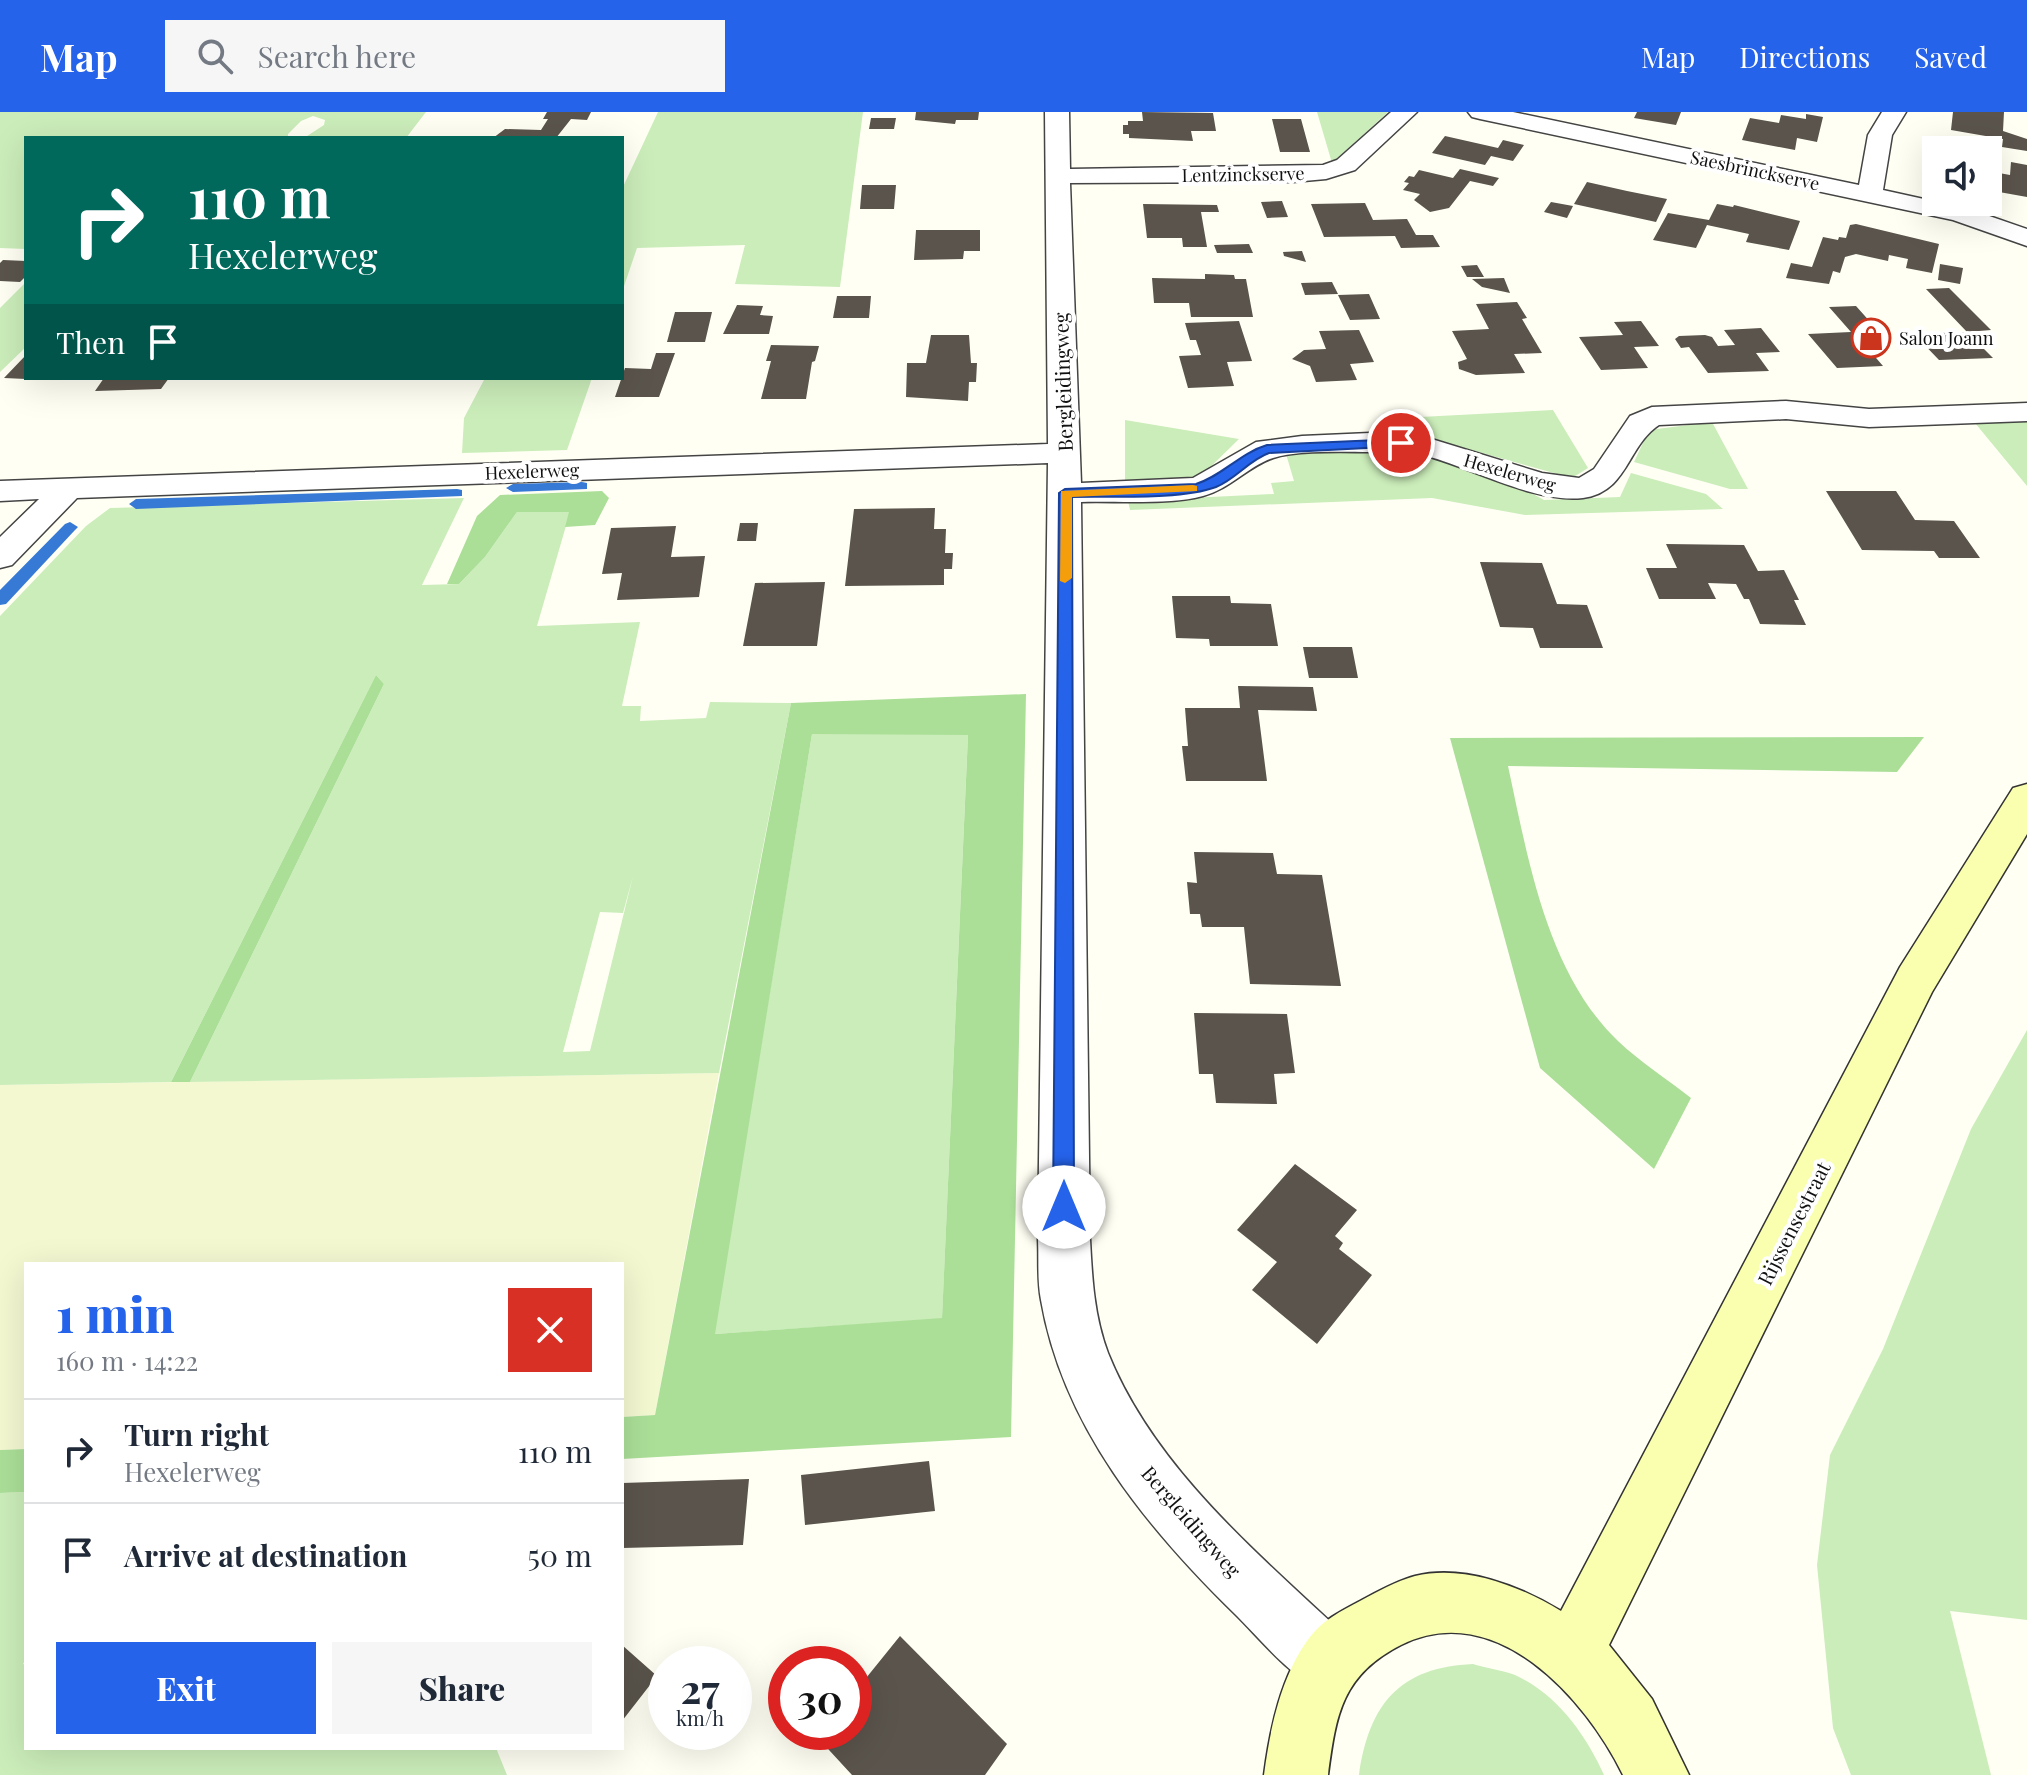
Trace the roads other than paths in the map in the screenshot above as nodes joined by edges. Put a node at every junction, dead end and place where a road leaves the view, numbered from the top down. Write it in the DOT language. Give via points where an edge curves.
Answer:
graph roads {
  1 [pos="1057,112"];
  2 [pos="1405,112"];
  3 [pos="1480,112"];
  4 [pos="1894,112"];
  5 [pos="1059,176"];
  6 [pos="1870,194"];
  7 [pos="2027,238"];
  8 [pos="2027,412"];
  9 [pos="1065,473"];
  10 [pos="69,488"];
  11 [pos="0,491"];
  12 [pos="0,557"];
  13 [pos="2027,799"];
  14 [pos="1572,1654"];
  15 [pos="1329,1663"];
  16 [pos="1296,1775"];
  17 [pos="1657,1775"];
  1 -- 5 [label="street, Bergleidingweg"];
  2 -- 5 [label="street, Lentzinckserve" via="1346,165 1326,172"];
  3 -- 6 [label="street, Saesbrinckserve"];
  4 -- 6 [label="street" via="1880,135"];
  5 -- 9 [label="street, Bergleidingweg"];
  6 -- 7 [label="street, Saesbrinckserve" via="1960,214"];
  8 -- 9 [label="street, Hexelerweg" via="1869,418 1786,410 1652,416 1635,426 1607,475 1585,488 1555,486 1401,443 1267,449 1197,488"];
  9 -- 10 [label="street, Hexelerweg"];
  9 -- 15 [label="street, Bergleidingweg" via="1067,1299 1103,1404 1133,1452 1203,1539"];
  10 -- 11 [label="street, Hexelerweg"];
  10 -- 12 [label="street"];
  13 -- 14 [label="main road, Rijssensestraat" via="1916,980"];
  14 -- 15 [label="main road" via="1539,1631 1488,1610 1446,1604 1416,1607 1357,1634"];
  14 -- 17 [label="main road" via="1594,1674 1638,1734"];
  15 -- 16 [label="main road" via="1303,1719"];
}
